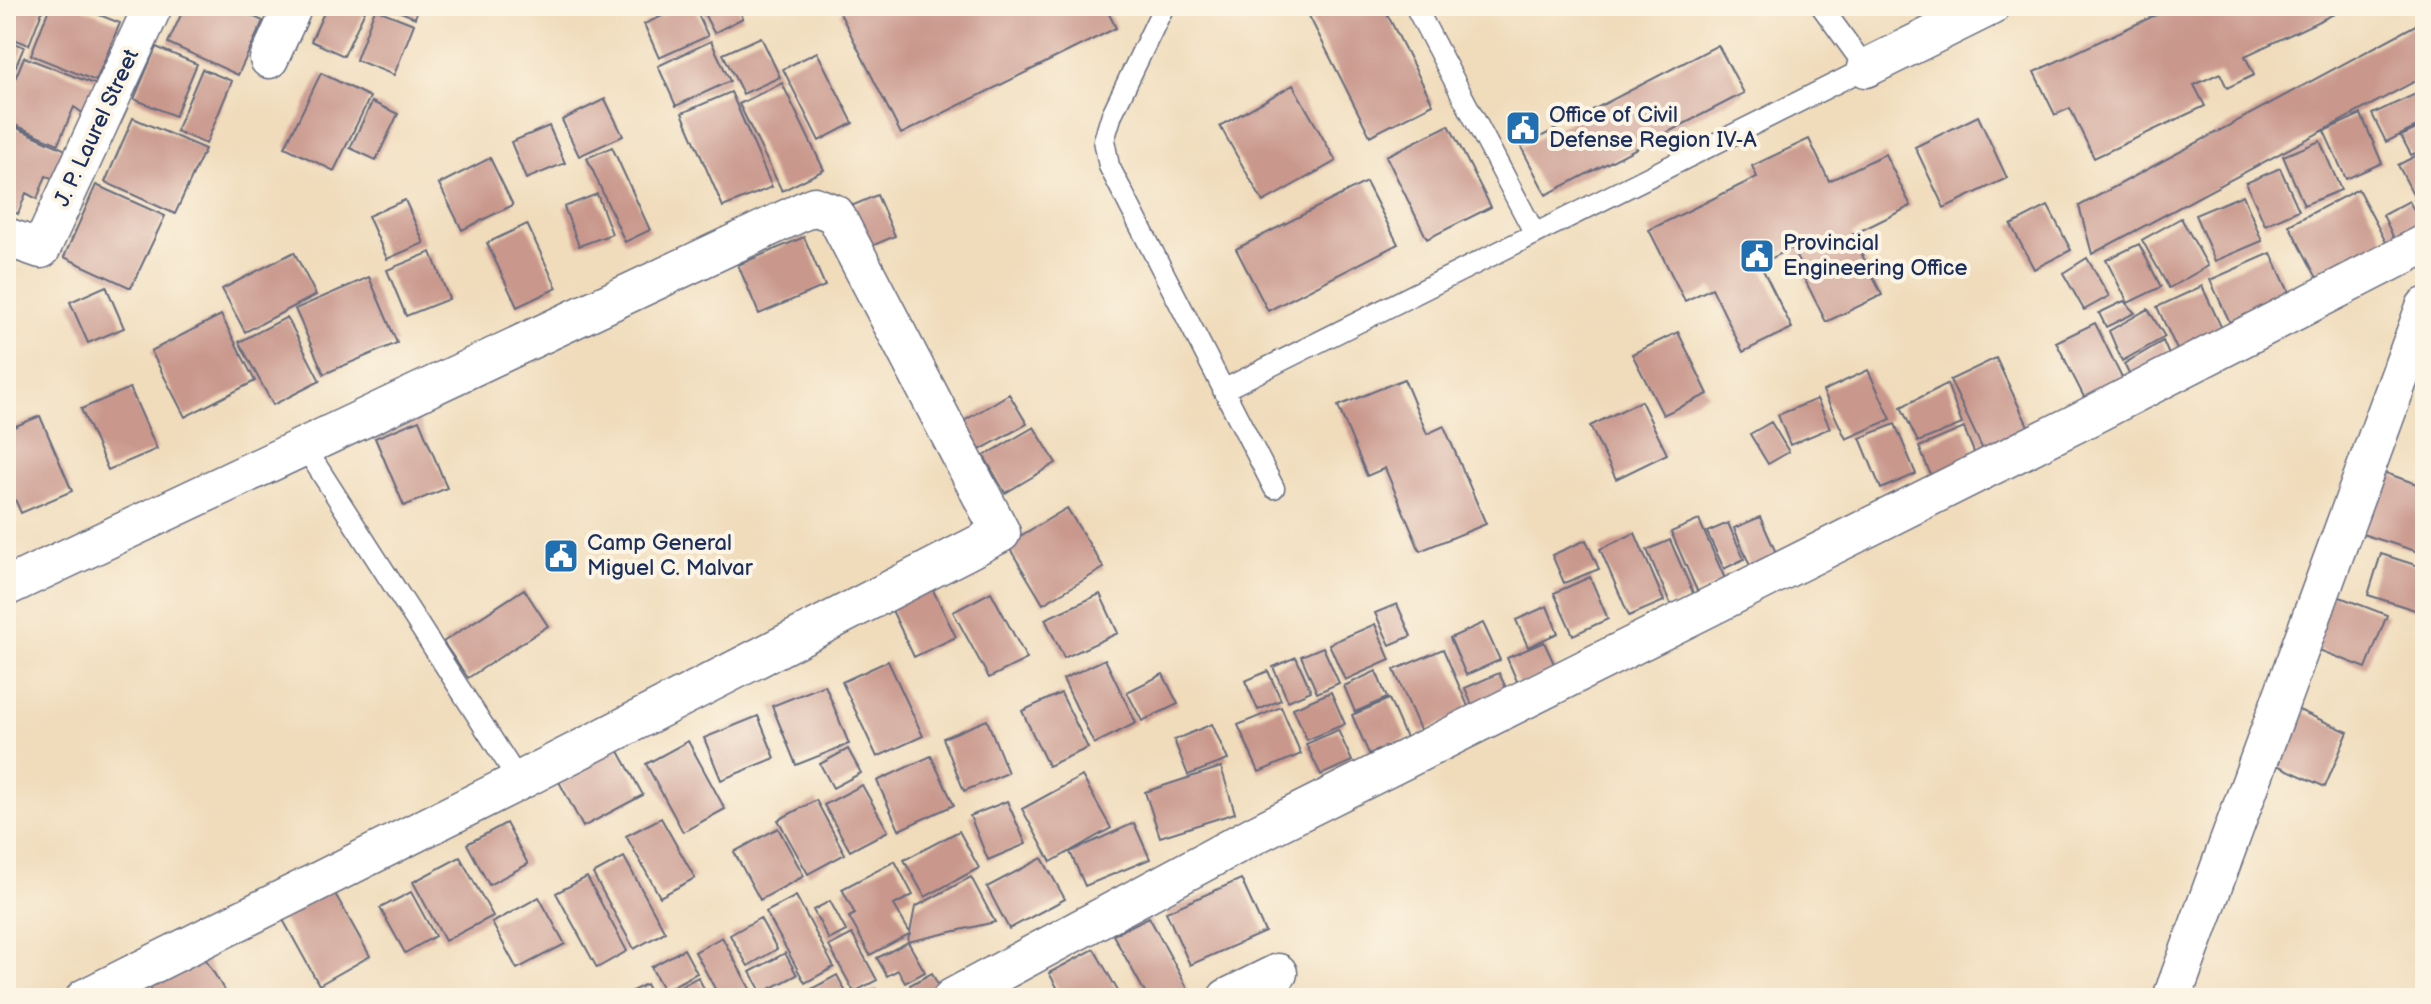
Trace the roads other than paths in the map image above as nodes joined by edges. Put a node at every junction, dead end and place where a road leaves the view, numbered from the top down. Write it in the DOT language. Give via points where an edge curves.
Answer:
graph roads {
  1 [pos="153,6"];
  2 [pos="293,6"];
  3 [pos="1164,6"];
  4 [pos="1415,6"];
  5 [pos="1821,6"];
  6 [pos="1991,6"];
  7 [pos="1950,15"];
  8 [pos="269,59"];
  9 [pos="1866,68"];
  10 [pos="1535,234"];
  11 [pos="23,243"];
  12 [pos="2425,244"];
  13 [pos="2425,307"];
  14 [pos="1223,390"];
  15 [pos="304,446"];
  16 [pos="1274,488"];
  17 [pos="6,587"];
  18 [pos="519,781"];
  19 [pos="1278,973"];
  20 [pos="85,998"];
  21 [pos="952,998"];
  22 [pos="1227,998"];
  23 [pos="2172,998"];
  1 -- 11 [label="street, J. P. Laurel Street"];
  2 -- 8 [label="street"];
  3 -- 14 [label="lane" via="1104,140 1109,166"];
  4 -- 10 [label="lane"];
  5 -- 9 [label="lane"];
  6 -- 7 [label="street"];
  7 -- 9 [label="street"];
  9 -- 10 [label="lane"];
  10 -- 14 [label="lane"];
  12 -- 21 [label="street" via="1258,833"];
  13 -- 23 [label="street"];
  14 -- 16 [label="lane"];
  15 -- 17 [label="street"];
  15 -- 18 [label="lane"];
  15 -- 18 [label="street" via="814,206 835,214 1001,533"];
  18 -- 20 [label="street"];
  19 -- 22 [label="street"];
}
